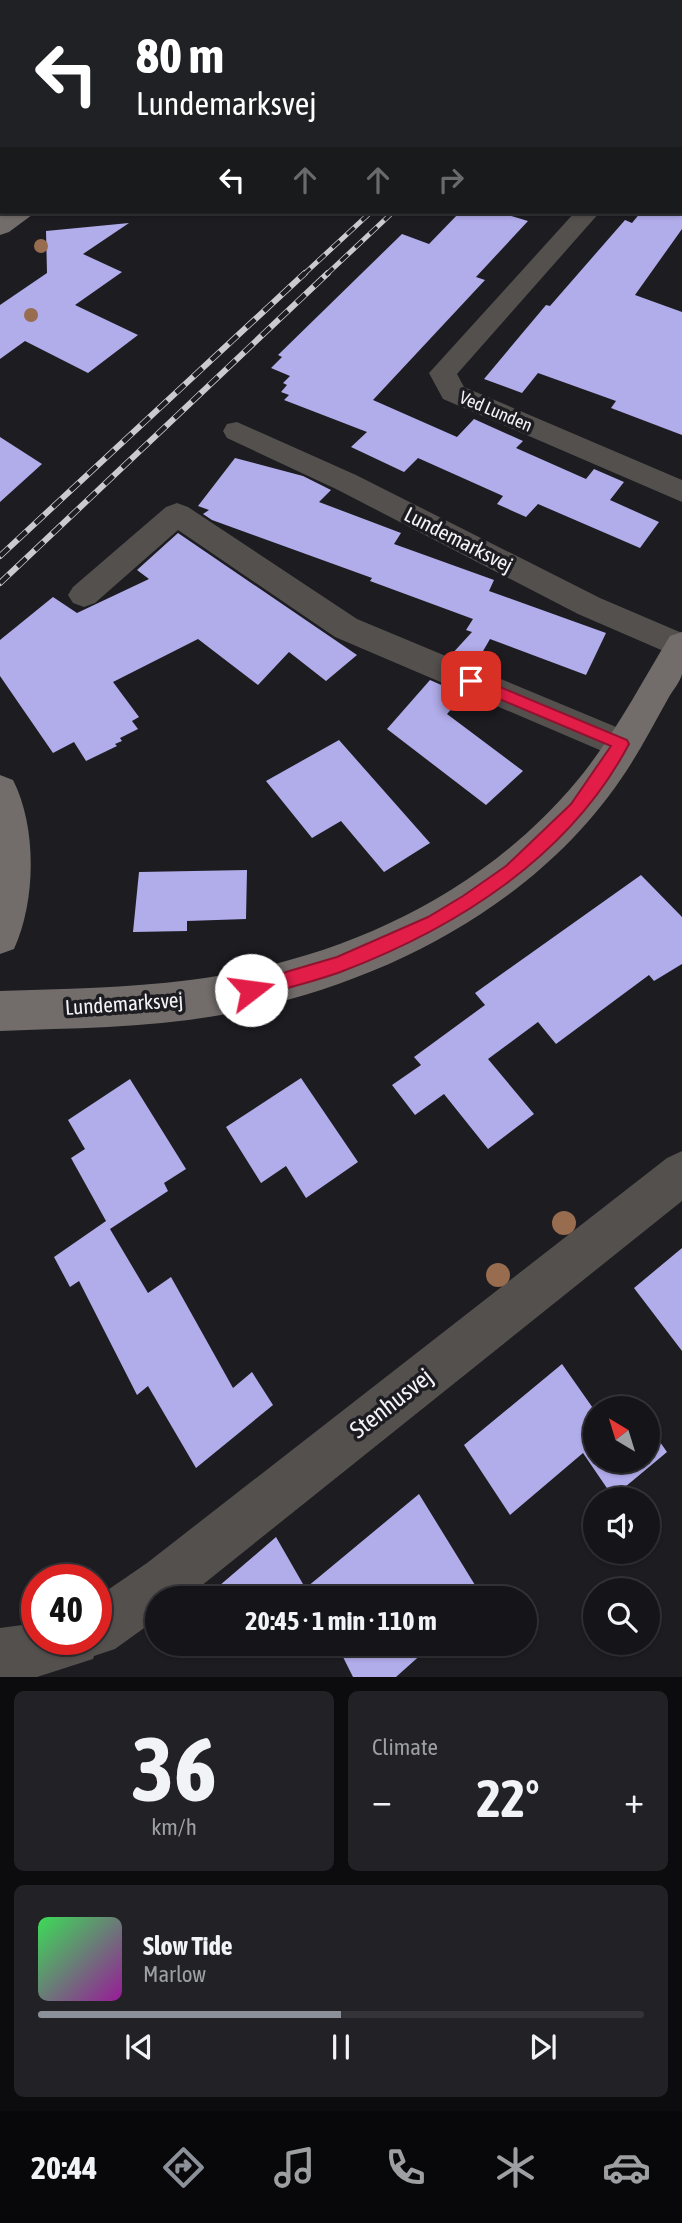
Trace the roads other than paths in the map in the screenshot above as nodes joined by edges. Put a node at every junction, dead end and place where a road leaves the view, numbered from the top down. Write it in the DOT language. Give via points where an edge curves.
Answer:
graph roads {
  1 [pos="21,214"];
  2 [pos="586,214"];
  3 [pos="0,227"];
  4 [pos="237,431"];
  5 [pos="682,492"];
  6 [pos="84,595"];
  7 [pos="681,646"];
  8 [pos="621,744"];
  9 [pos="0,791"];
  10 [pos="0,936"];
  11 [pos="0,1010"];
  12 [pos="682,1173"];
  13 [pos="112,1618"];
  14 [pos="21,1654"];
  15 [pos="0,1655"];
  1 -- 3 [label="street"];
  2 -- 5 [label="street, Ved Lunden" via="443,373 445,381 453,393"];
  4 -- 7 [label="street, Lundemarksvej" via="589,606"];
  6 -- 8 [label="street" via="177,514 346,628"];
  7 -- 8 [label="street, Lundemarksvej"];
  8 -- 11 [label="street, Lundemarksvej" via="577,809 512,871 433,922 369,952 309,975 251,990 123,1006"];
  9 -- 10 [label="street" via="8,816 12,869"];
  12 -- 13 [label="street, Stenhusvej" via="165,1581"];
  14 -- 15 [label="street"];
}
